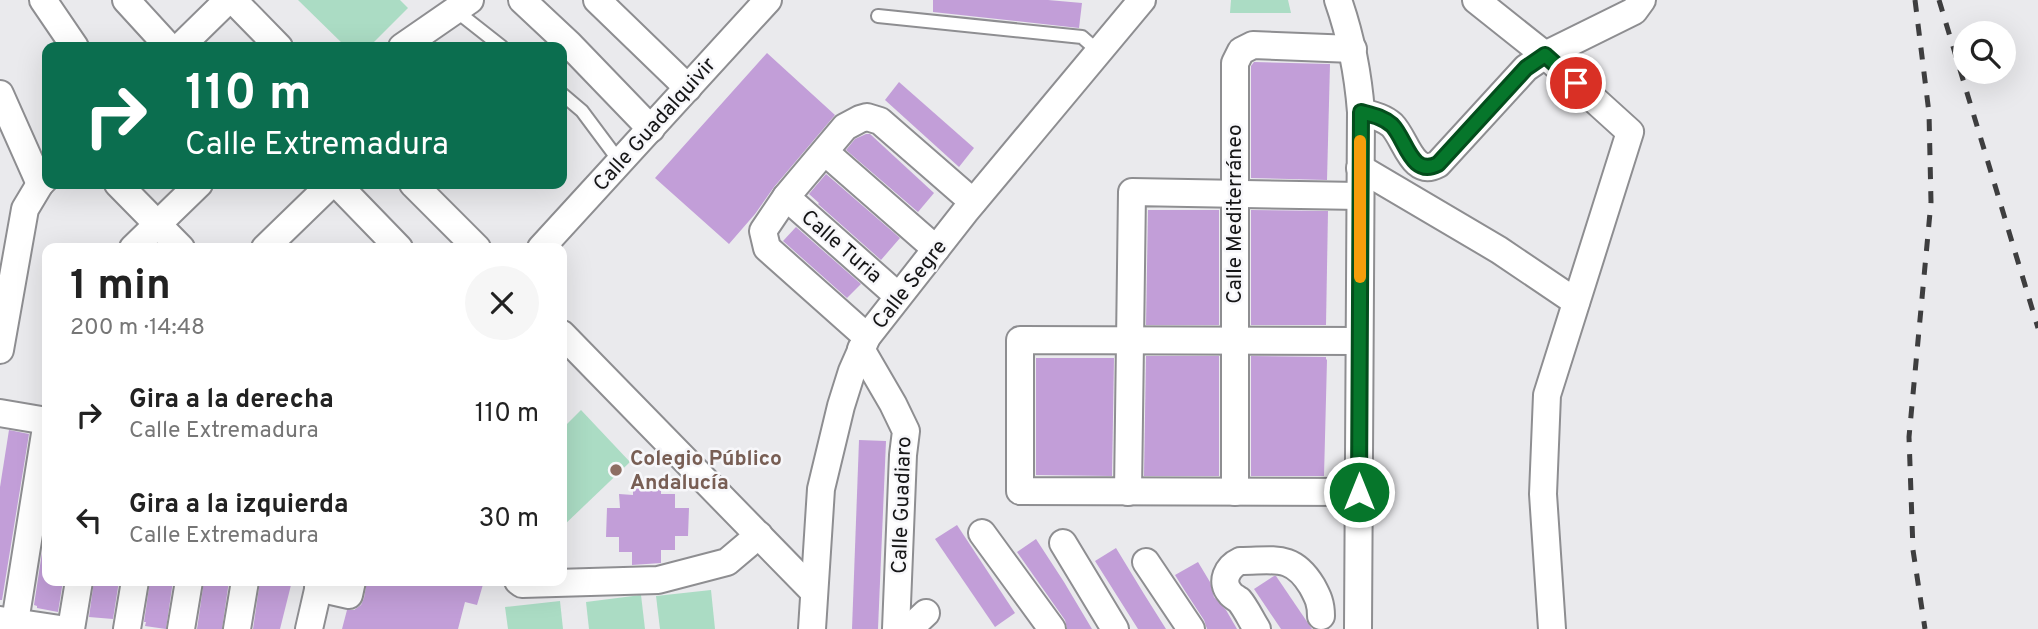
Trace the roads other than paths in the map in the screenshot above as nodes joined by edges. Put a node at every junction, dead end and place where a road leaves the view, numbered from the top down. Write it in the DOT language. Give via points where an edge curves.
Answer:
graph roads {
  1 [pos="43,0"];
  2 [pos="125,0"];
  3 [pos="228,0"];
  4 [pos="233,0"];
  5 [pos="522,0"];
  6 [pos="597,0"];
  7 [pos="768,0"];
  8 [pos="1338,0"];
  9 [pos="1476,0"];
  10 [pos="1642,0"];
  11 [pos="1133,3"];
  12 [pos="463,5"];
  13 [pos="878,16"];
  14 [pos="72,42"];
  15 [pos="183,42"];
  16 [pos="188,42"];
  17 [pos="274,42"];
  18 [pos="409,42"];
  19 [pos="497,42"];
  20 [pos="567,42"];
  21 [pos="567,42"];
  22 [pos="1353,48"];
  23 [pos="1099,52"];
  24 [pos="1545,55"];
  25 [pos="688,89"];
  26 [pos="0,94"];
  27 [pos="567,98"];
  28 [pos="1361,112"];
  29 [pos="651,129"];
  30 [pos="825,152"];
  31 [pos="620,162"];
  32 [pos="1360,168"];
  33 [pos="42,179"];
  34 [pos="42,183"];
  35 [pos="123,189"];
  36 [pos="194,189"];
  37 [pos="326,189"];
  38 [pos="342,189"];
  39 [pos="417,189"];
  40 [pos="1234,194"];
  41 [pos="1360,196"];
  42 [pos="786,197"];
  43 [pos="973,202"];
  44 [pos="158,225"];
  45 [pos="138,243"];
  46 [pos="176,243"];
  47 [pos="270,243"];
  48 [pos="392,243"];
  49 [pos="462,243"];
  50 [pos="546,243"];
  51 [pos="936,249"];
  52 [pos="898,296"];
  53 [pos="1576,302"];
  54 [pos="567,339"];
  55 [pos="1130,340"];
  56 [pos="1235,341"];
  57 [pos="1359,341"];
  58 [pos="864,343"];
  59 [pos="0,350"];
  60 [pos="0,413"];
  61 [pos="42,420"];
  62 [pos="42,446"];
  63 [pos="1128,492"];
  64 [pos="1235,492"];
  65 [pos="1359,492"];
  66 [pos="982,533"];
  67 [pos="759,535"];
  68 [pos="1063,543"];
  69 [pos="1146,562"];
  70 [pos="567,583"];
  71 [pos="78,586"];
  72 [pos="134,586"];
  73 [pos="188,586"];
  74 [pos="244,586"];
  75 [pos="319,586"];
  76 [pos="324,586"];
  77 [pos="351,586"];
  78 [pos="813,591"];
  79 [pos="1321,616"];
  80 [pos="7,621"];
  81 [pos="60,629"];
  82 [pos="71,629"];
  83 [pos="127,629"];
  84 [pos="181,629"];
  85 [pos="237,629"];
  86 [pos="309,629"];
  87 [pos="812,629"];
  88 [pos="896,629"];
  89 [pos="1052,629"];
  90 [pos="1115,629"];
  91 [pos="1191,629"];
  92 [pos="1257,629"];
  93 [pos="1358,629"];
  94 [pos="1552,629"];
  1 -- 14 [label="street"];
  2 -- 15 [label="street"];
  3 -- 16 [label="street"];
  4 -- 17 [label="street"];
  5 -- 20 [label="street"];
  6 -- 25 [label="street"];
  7 -- 25 [label="street, Calle Guadalquivir"];
  8 -- 22 [label="street"];
  9 -- 24 [label="street"];
  10 -- 24 [label="street" via="1634,12"];
  11 -- 23 [label="street, Calle Segre"];
  12 -- 18 [label="street"];
  12 -- 19 [label="lane"];
  13 -- 23 [label="lane" via="1082,37"];
  21 -- 29 [label="street"];
  22 -- 28 [label="street"];
  22 -- 40 [label="street, Calle Mediterráneo" via="1259,45 1241,51 1234,70"];
  23 -- 43 [label="street, Calle Segre"];
  24 -- 28 [label="street" via="1526,68 1433,166 1423,167 1414,161 1392,126"];
  24 -- 53 [label="street" via="1630,132"];
  25 -- 29 [label="street, Calle Guadalquivir"];
  26 -- 33 [label="street"];
  27 -- 31 [label="lane"];
  28 -- 32 [label="street"];
  29 -- 31 [label="street, Calle Guadalquivir"];
  30 -- 42 [label="street, Calle Guadiaro"];
  30 -- 43 [label="street, Calle Guadiaro" via="845,127 859,119 875,118"];
  30 -- 51 [label="street"];
  31 -- 50 [label="street, Calle Guadalquivir"];
  32 -- 41 [label="street"];
  32 -- 53 [label="street" via="1499,250"];
  34 -- 59 [label="street" via="25,209"];
  35 -- 44 [label="street"];
  36 -- 44 [label="street"];
  37 -- 47 [label="street"];
  38 -- 48 [label="street"];
  39 -- 49 [label="street"];
  40 -- 41 [label="street"];
  40 -- 55 [label="street" via="1132,192"];
  40 -- 56 [label="street, Calle Mediterráneo"];
  41 -- 57 [label="street"];
  42 -- 52 [label="street, Calle Turia"];
  42 -- 58 [label="street, Calle Guadiaro" via="763,231 767,248"];
  43 -- 51 [label="street, Calle Segre"];
  44 -- 45 [label="street"];
  44 -- 46 [label="street"];
  51 -- 52 [label="street, Calle Segre"];
  52 -- 58 [label="street, Calle Segre"];
  53 -- 94 [label="street" via="1548,395 1543,494"];
  54 -- 67 [label="street"];
  55 -- 56 [label="street"];
  55 -- 63 [label="street"];
  55 -- 63 [label="street" via="1020,340 1020,491"];
  56 -- 57 [label="street"];
  56 -- 64 [label="street, Calle Mediterráneo"];
  57 -- 65 [label="street"];
  58 -- 78 [label="street, Calle Segre" via="841,406 821,489"];
  58 -- 88 [label="street, Calle Guadiaro" via="906,431"];
  60 -- 61 [label="street"];
  62 -- 80 [label="street"];
  63 -- 64 [label="street"];
  64 -- 65 [label="street"];
  65 -- 93 [label="street"];
  66 -- 89 [label="street"];
  67 -- 70 [label="street" via="727,562 658,580"];
  67 -- 78 [label="street"];
  68 -- 90 [label="street"];
  69 -- 91 [label="street"];
  71 -- 82 [label="street"];
  72 -- 83 [label="street"];
  73 -- 84 [label="street"];
  74 -- 85 [label="street"];
  75 -- 86 [label="street"];
  76 -- 77 [label="street" via="349,595"];
  78 -- 87 [label="street, Calle Segre"];
  79 -- 92 [label="street" via="1321,601 1299,568 1283,561 1240,561 1230,568 1226,586"];
  80 -- 81 [label="street"];
}
